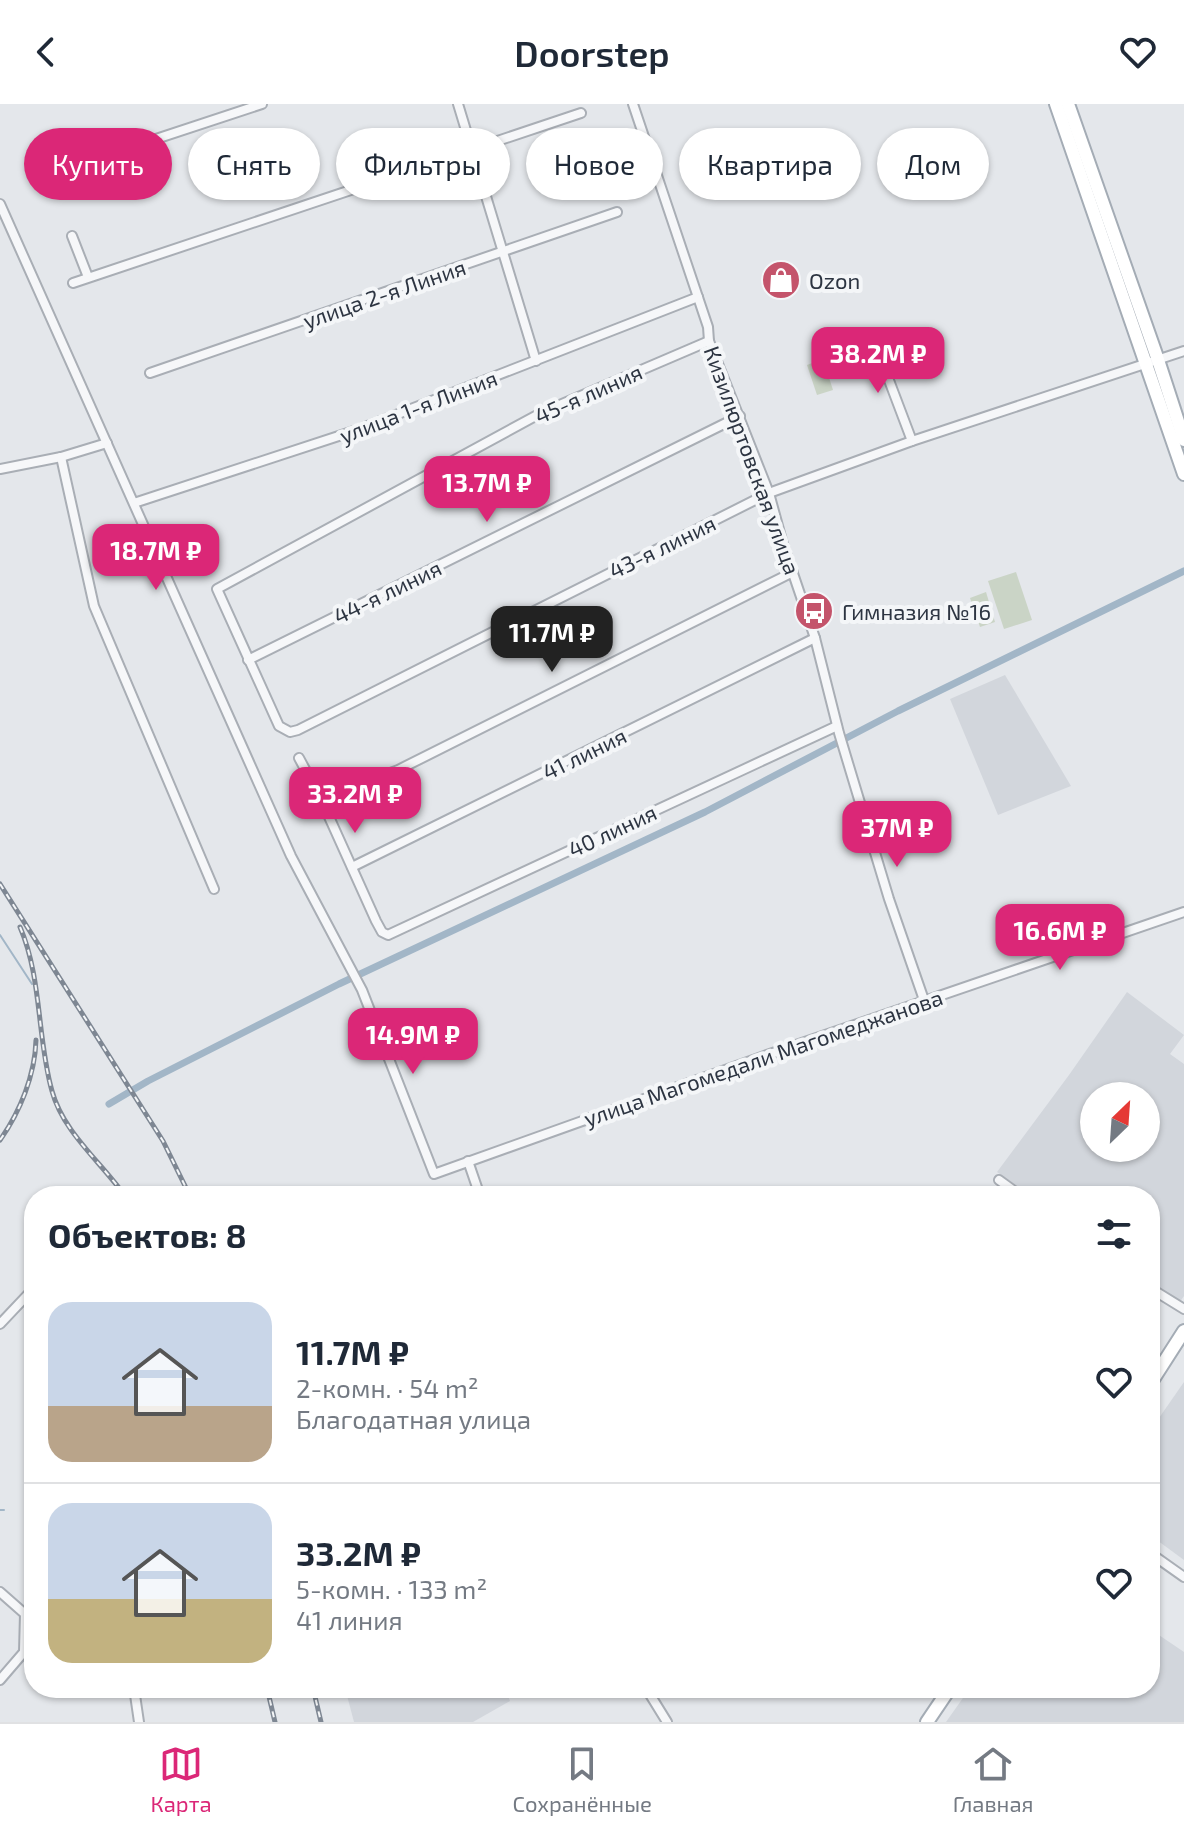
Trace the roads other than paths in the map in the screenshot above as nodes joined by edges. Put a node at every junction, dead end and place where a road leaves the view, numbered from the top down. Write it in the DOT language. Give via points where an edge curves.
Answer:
graph roads {
  1 [pos="262,104"];
  2 [pos="458,104"];
  3 [pos="633,104"];
  4 [pos="1056,104"];
  5 [pos="1068,104"];
  6 [pos="581,113"];
  7 [pos="466,128"];
  8 [pos="172,134"];
  9 [pos="510,137"];
  10 [pos="336,194"];
  11 [pos="488,200"];
  12 [pos="0,204"];
  13 [pos="617,212"];
  14 [pos="72,236"];
  15 [pos="503,252"];
  16 [pos="88,277"];
  17 [pos="73,283"];
  18 [pos="698,297"];
  19 [pos="873,338"];
  20 [pos="709,341"];
  21 [pos="1184,351"];
  22 [pos="536,361"];
  23 [pos="1152,362"];
  24 [pos="150,373"];
  25 [pos="740,416"];
  26 [pos="1184,440"];
  27 [pos="912,441"];
  28 [pos="107,443"];
  29 [pos="61,457"];
  30 [pos="0,469"];
  31 [pos="1184,474"];
  32 [pos="769,493"];
  33 [pos="134,503"];
  34 [pos="793,572"];
  35 [pos="815,638"];
  36 [pos="248,660"];
  37 [pos="838,730"];
  38 [pos="299,758"];
  39 [pos="321,799"];
  40 [pos="352,867"];
  41 [pos="214,889"];
  42 [pos="1184,912"];
  43 [pos="924,1000"];
  44 [pos="468,1161"];
  45 [pos="999,1180"];
  46 [pos="476,1186"];
  47 [pos="1007,1186"];
  48 [pos="1160,1294"];
  49 [pos="24,1299"];
  50 [pos="1184,1309"];
  51 [pos="0,1324"];
  52 [pos="1184,1331"];
  53 [pos="1160,1368"];
  54 [pos="1160,1560"];
  55 [pos="1184,1577"];
  56 [pos="0,1592"];
  57 [pos="24,1613"];
  58 [pos="24,1652"];
  59 [pos="0,1680"];
  60 [pos="135,1698"];
  61 [pos="652,1698"];
  62 [pos="943,1698"];
  63 [pos="139,1722"];
  64 [pos="667,1722"];
  65 [pos="927,1722"];
  1 -- 8 [label="street"];
  2 -- 7 [label="street"];
  3 -- 18 [label="street, Кизилюртовская улица"];
  4 -- 23 [label="main road"];
  5 -- 23 [label="main road"];
  6 -- 9 [label="street"];
  10 -- 16 [label="street"];
  11 -- 15 [label="street"];
  12 -- 28 [label="street"];
  13 -- 15 [label="street, улица 2-я Линия"];
  14 -- 16 [label="street"];
  15 -- 22 [label="street"];
  15 -- 24 [label="street, улица 2-я Линия"];
  16 -- 17 [label="street"];
  18 -- 20 [label="street, Кизилюртовская улица"];
  18 -- 22 [label="street, улица 1-я Линия"];
  19 -- 27 [label="street"];
  20 -- 25 [label="street, Кизилюртовская улица"];
  20 -- 36 [label="street, 45-я линия" via="541,413 217,589"];
  21 -- 23 [label="street, 43-я линия"];
  22 -- 33 [label="street, улица 1-я Линия" via="357,430"];
  23 -- 26 [label="main road"];
  23 -- 27 [label="street, 43-я линия"];
  23 -- 31 [label="main road"];
  25 -- 32 [label="street, Кизилюртовская улица"];
  25 -- 36 [label="street, 44-я линия"];
  27 -- 32 [label="street, 43-я линия"];
  28 -- 29 [label="street"];
  28 -- 33 [label="street"];
  29 -- 30 [label="street"];
  29 -- 41 [label="street" via="94,606"];
  32 -- 34 [label="street, Кизилюртовская улица"];
  32 -- 36 [label="street, 43-я линия" via="298,730 279,726"];
  33 -- 44 [label="street, улица Магомедали Магомеджановa" via="291,856 362,990 434,1174"];
  34 -- 35 [label="street, Кизилюртовская улица"];
  34 -- 39 [label="street" via="398,770"];
  35 -- 37 [label="street, Кизилюртовская улица"];
  35 -- 40 [label="street, 41 линия"];
  37 -- 40 [label="street, 40 линия" via="388,935"];
  37 -- 43 [label="street, Кизилюртовская улица"];
  38 -- 39 [label="street"];
  39 -- 40 [label="street"];
  42 -- 43 [label="street, улица Магомедали Магомеджановa"];
  43 -- 44 [label="street, улица Магомедали Магомеджановa"];
  44 -- 46 [label="street"];
  45 -- 47 [label="street"];
  48 -- 50 [label="street"];
  49 -- 51 [label="street"];
  52 -- 53 [label="main road"];
  54 -- 55 [label="street"];
  56 -- 57 [label="street"];
  58 -- 59 [label="street"];
  60 -- 63 [label="street"];
  61 -- 64 [label="street"];
  62 -- 65 [label="main road"];
}
